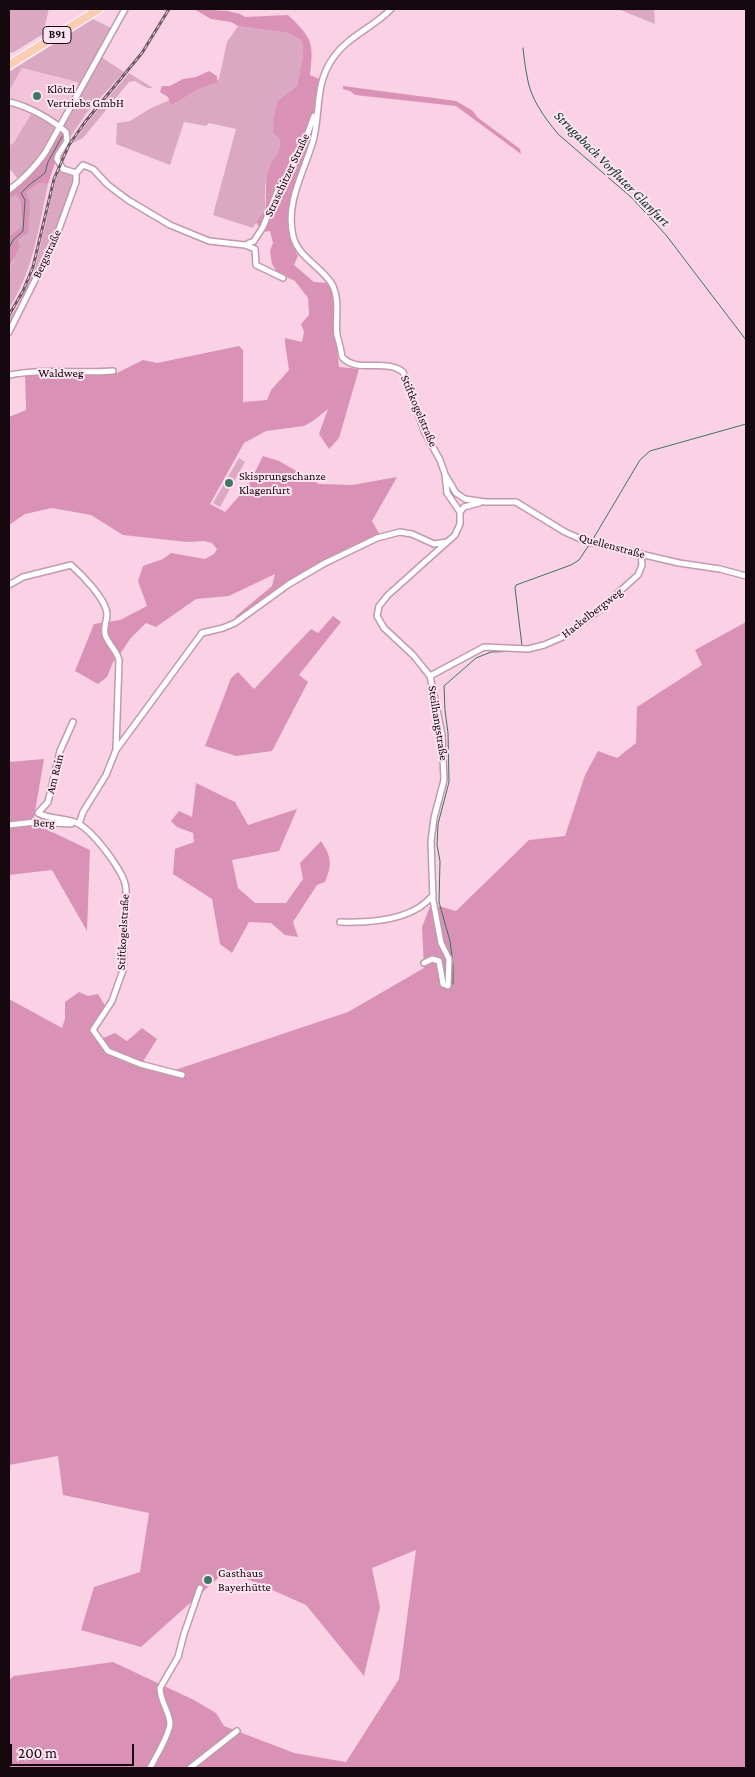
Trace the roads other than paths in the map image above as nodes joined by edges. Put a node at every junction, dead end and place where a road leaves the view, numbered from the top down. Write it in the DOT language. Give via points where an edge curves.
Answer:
graph roads {
  1 [pos="100,9"];
  2 [pos="125,9"];
  3 [pos="391,9"];
  4 [pos="11,62"];
  5 [pos="9,102"];
  6 [pos="317,108"];
  7 [pos="60,126"];
  8 [pos="76,173"];
  9 [pos="9,190"];
  10 [pos="254,241"];
  11 [pos="245,245"];
  12 [pos="255,249"];
  13 [pos="283,278"];
  14 [pos="9,332"];
  15 [pos="113,371"];
  16 [pos="9,375"];
  17 [pos="445,474"];
  18 [pos="484,502"];
  19 [pos="460,512"];
  20 [pos="448,542"];
  21 [pos="641,554"];
  22 [pos="746,576"];
  23 [pos="9,585"];
  24 [pos="425,668"];
  25 [pos="437,671"];
  26 [pos="430,676"];
  27 [pos="73,722"];
  28 [pos="116,750"];
  29 [pos="79,824"];
  30 [pos="9,825"];
  31 [pos="433,895"];
  32 [pos="340,922"];
  33 [pos="424,963"];
  34 [pos="182,1075"];
  35 [pos="200,1588"];
  36 [pos="237,1731"];
  37 [pos="150,1768"];
  38 [pos="190,1768"];
  1 -- 4 [label="main road, B91"];
  2 -- 7 [label="street"];
  3 -- 6 [label="street, Stiftkogelstraße" via="336,53 321,82"];
  5 -- 7 [label="street"];
  6 -- 10 [label="street, Straschitzer Straße" via="297,160 278,190"];
  6 -- 17 [label="street, Stiftkogelstraße" via="313,140 294,194 293,237 300,251 332,285 342,357 351,364 394,367 403,372 425,433"];
  7 -- 8 [label="street" via="68,137 58,155 59,164 63,169"];
  7 -- 9 [label="street" via="35,167"];
  8 -- 11 [label="street" via="83,165 89,166 128,200 170,225 209,241"];
  8 -- 14 [label="street, Bergstraße" via="76,182 55,240"];
  10 -- 11 [label="street"];
  10 -- 12 [label="street"];
  11 -- 12 [label="street"];
  12 -- 13 [label="street" via="256,265"];
  15 -- 16 [label="street, Waldweg"];
  17 -- 18 [label="street, Quellenstraße" via="459,496 469,501"];
  17 -- 19 [label="street, Stiftkogelstraße" via="447,493"];
  18 -- 19 [label="street, Quellenstraße" via="464,507"];
  18 -- 21 [label="street, Quellenstraße" via="516,502 585,541"];
  19 -- 20 [label="street" via="458,530"];
  20 -- 24 [label="street, Steilhangstraße" via="393,590 377,613 384,628"];
  20 -- 28 [label="street" via="434,544 400,532 377,538 289,584 235,623 202,633"];
  21 -- 22 [label="street, Quellenstraße"];
  21 -- 25 [label="street, Hackelbergweg" via="642,565 638,575 565,636 528,649 484,647"];
  23 -- 28 [label="street" via="23,577 70,565 87,580 104,604 107,614 104,632 119,660"];
  24 -- 25 [label="street"];
  24 -- 26 [label="street, Steilhangstraße"];
  25 -- 26 [label="street, Hackelbergweg"];
  26 -- 31 [label="street, Steilhangstraße" via="443,744 444,771 443,789 432,829"];
  27 -- 29 [label="street, Am Rain" via="60,751 48,802 38,813"];
  28 -- 29 [label="street" via="106,776"];
  29 -- 30 [label="street, Berg" via="35,822"];
  29 -- 34 [label="street, Stiftkogelstraße" via="114,861 126,884 122,970 112,1001 93,1030 108,1051"];
  31 -- 32 [label="street" via="427,903 388,920"];
  31 -- 33 [label="street, Steilhangstraße" via="441,943 450,959 448,986 443,984 439,961"];
  35 -- 37 [label="street" via="178,1657 160,1688 170,1724"];
  36 -- 38 [label="street"];
}
